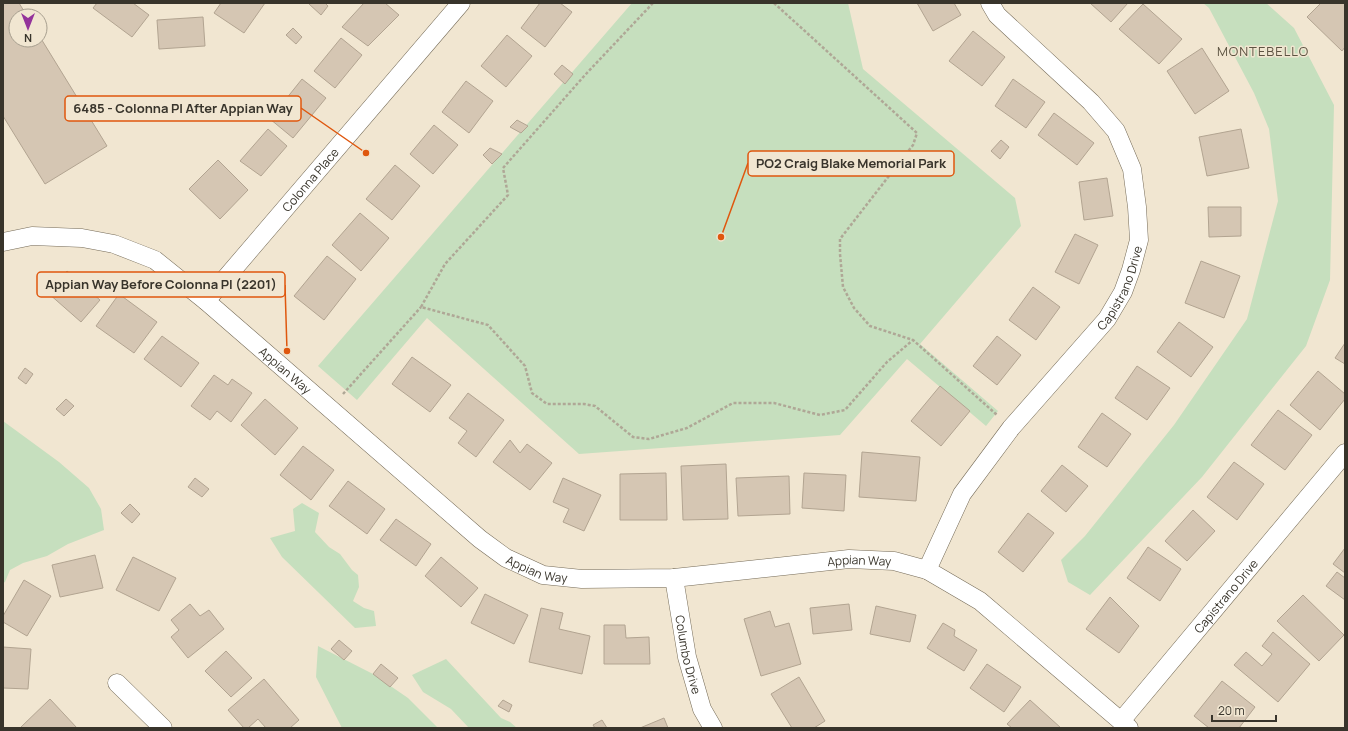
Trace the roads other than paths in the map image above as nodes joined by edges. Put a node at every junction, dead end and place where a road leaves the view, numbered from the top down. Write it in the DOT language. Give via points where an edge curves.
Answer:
graph roads {
  1 [pos="461,3"];
  2 [pos="990,3"];
  3 [pos="3,242"];
  4 [pos="206,301"];
  5 [pos="1345,453"];
  6 [pos="927,570"];
  7 [pos="674,578"];
  8 [pos="117,683"];
  9 [pos="1125,724"];
  10 [pos="163,728"];
  11 [pos="712,728"];
  1 -- 4 [label="street, Colonna Place"];
  2 -- 6 [label="street, Capistrano Drive" via="997,14 1091,102 1116,131 1132,169 1139,240 1123,292 1107,319 1011,428 962,494"];
  3 -- 4 [label="street, Appian Way" via="32,236 82,238 114,244 155,260"];
  4 -- 7 [label="street, Appian Way" via="480,539 506,558 543,575 582,579"];
  5 -- 9 [label="street, Capistrano Drive"];
  6 -- 7 [label="street, Appian Way" via="894,561 849,559"];
  6 -- 9 [label="street, Appian Way" via="980,601"];
  7 -- 11 [label="street, Columbo Drive" via="687,657 702,709"];
  8 -- 10 [label="street"];
}
